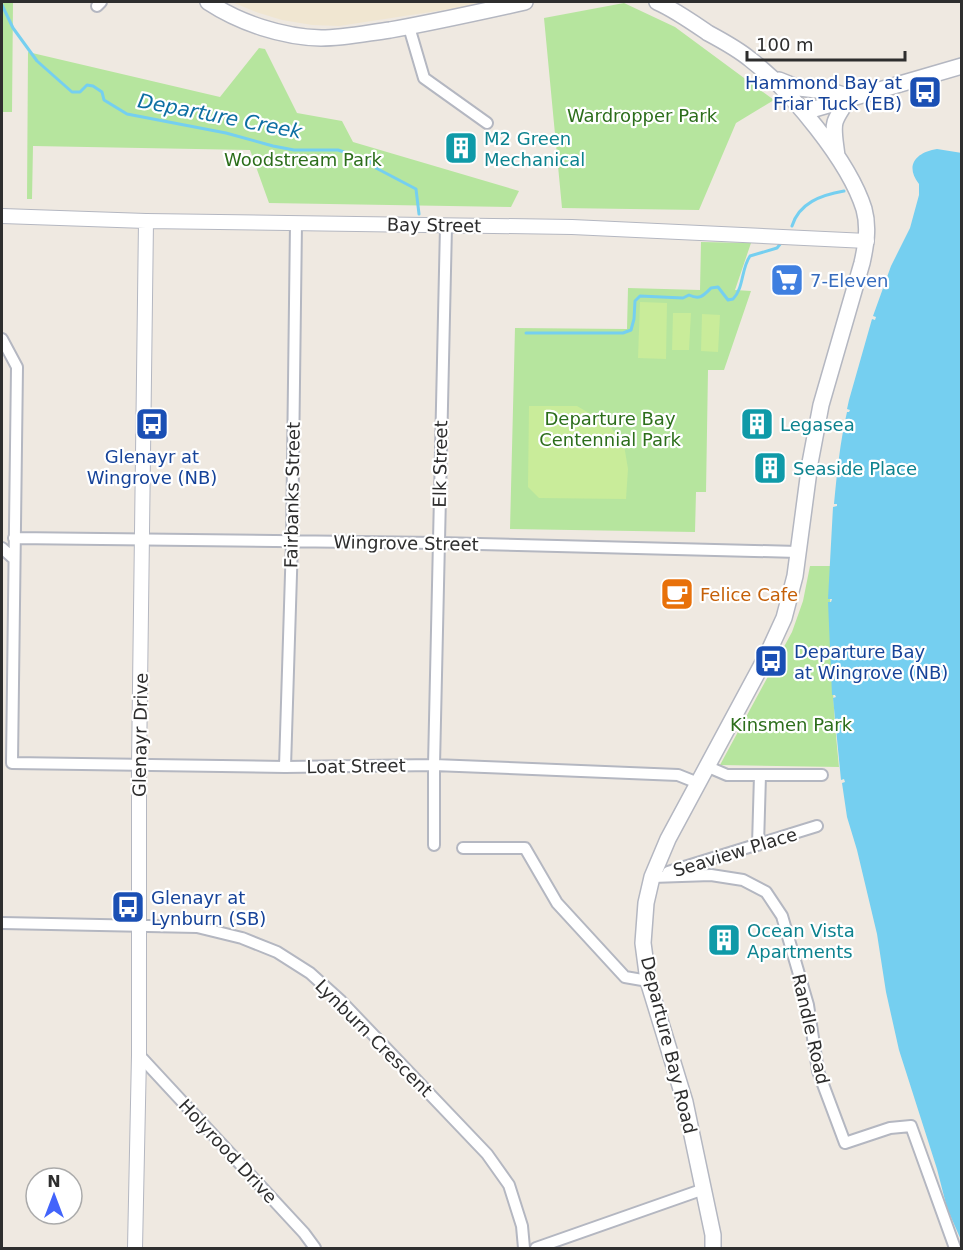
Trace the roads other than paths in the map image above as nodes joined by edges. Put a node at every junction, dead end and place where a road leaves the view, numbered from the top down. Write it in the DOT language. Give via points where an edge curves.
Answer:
graph roads {
  1 [pos="208,2"];
  2 [pos="525,2"];
  3 [pos="657,2"];
  4 [pos="409,27"];
  5 [pos="962,66"];
  6 [pos="772,78"];
  7 [pos="850,98"];
  8 [pos="804,112"];
  9 [pos="487,123"];
  10 [pos="837,159"];
  11 [pos="2,216"];
  12 [pos="146,221"];
  13 [pos="296,223"];
  14 [pos="446,226"];
  15 [pos="867,241"];
  16 [pos="2,339"];
  17 [pos="14,538"];
  18 [pos="143,540"];
  19 [pos="292,542"];
  20 [pos="438,543"];
  21 [pos="2,548"];
  22 [pos="798,552"];
  23 [pos="13,558"];
  24 [pos="434,765"];
  25 [pos="139,766"];
  26 [pos="706,766"];
  27 [pos="285,767"];
  28 [pos="760,775"];
  29 [pos="822,775"];
  30 [pos="698,783"];
  31 [pos="817,826"];
  32 [pos="434,845"];
  33 [pos="758,845"];
  34 [pos="463,848"];
  35 [pos="652,877"];
  36 [pos="2,923"];
  37 [pos="138,926"];
  38 [pos="648,981"];
  39 [pos="139,1055"];
  40 [pos="704,1189"];
  41 [pos="135,1248"];
  42 [pos="315,1248"];
  43 [pos="524,1248"];
  44 [pos="536,1248"];
  45 [pos="713,1248"];
  46 [pos="955,1248"];
  1 -- 4 [label="main road" via="248,22 297,35 337,38"];
  2 -- 4 [label="main road"];
  3 -- 6 [label="main road, Departure Bay Road" via="750,58"];
  4 -- 9 [label="street" via="424,78"];
  5 -- 7 [label="main road"];
  6 -- 7 [label="main road"];
  6 -- 8 [label="main road, Departure Bay Road"];
  7 -- 8 [label="main road"];
  7 -- 10 [label="main road" via="834,121"];
  8 -- 10 [label="main road, Departure Bay Road"];
  10 -- 15 [label="main road, Departure Bay Road" via="864,210"];
  11 -- 12 [label="street, Bay Street"];
  12 -- 13 [label="street, Bay Street"];
  12 -- 18 [label="street, Glenayr Drive"];
  13 -- 14 [label="street, Bay Street"];
  13 -- 19 [label="street, Fairbanks Street"];
  14 -- 15 [label="street, Bay Street" via="572,227"];
  14 -- 20 [label="street, Elk Street"];
  15 -- 22 [label="main road, Departure Bay Road" via="821,405"];
  16 -- 17 [label="street" via="16,367"];
  17 -- 18 [label="street, Wingrove Street"];
  17 -- 23 [label="street"];
  18 -- 19 [label="street, Wingrove Street"];
  18 -- 25 [label="street, Glenayr Drive"];
  19 -- 20 [label="street, Wingrove Street"];
  19 -- 27 [label="street, Fairbanks Street"];
  20 -- 22 [label="street, Wingrove Street"];
  20 -- 24 [label="street, Elk Street"];
  21 -- 23 [label="street"];
  22 -- 26 [label="main road, Departure Bay Road" via="784,618"];
  23 -- 25 [label="street, Loat Street" via="12,763"];
  24 -- 27 [label="street, Loat Street"];
  24 -- 30 [label="street, Loat Street" via="678,775"];
  24 -- 32 [label="street, Elk Street"];
  25 -- 27 [label="street, Loat Street"];
  25 -- 37 [label="street, Glenayr Drive"];
  26 -- 28 [label="street" via="727,775"];
  26 -- 30 [label="main road, Departure Bay Road"];
  28 -- 29 [label="street"];
  28 -- 33 [label="street"];
  30 -- 35 [label="main road, Departure Bay Road"];
  31 -- 33 [label="street, Seaview Place"];
  33 -- 35 [label="street, Seaview Place"];
  34 -- 38 [label="street" via="525,848 557,903 625,977"];
  35 -- 38 [label="main road, Departure Bay Road" via="643,943"];
  35 -- 46 [label="street, Randle Road" via="711,875 743,880 766,892 782,916 808,1005 819,1071 845,1143 890,1128 910,1126"];
  36 -- 37 [label="street, Lynburn Crescent"];
  37 -- 39 [label="street, Glenayr Drive"];
  37 -- 43 [label="street, Lynburn Crescent" via="197,927 242,938 278,952 310,973 487,1154 509,1185 522,1226"];
  38 -- 40 [label="main road, Departure Bay Road" via="685,1102"];
  39 -- 41 [label="street, Glenayr Drive"];
  39 -- 42 [label="street, Holyrood Drive"];
  40 -- 44 [label="street"];
  40 -- 45 [label="main road, Departure Bay Road"];
}
